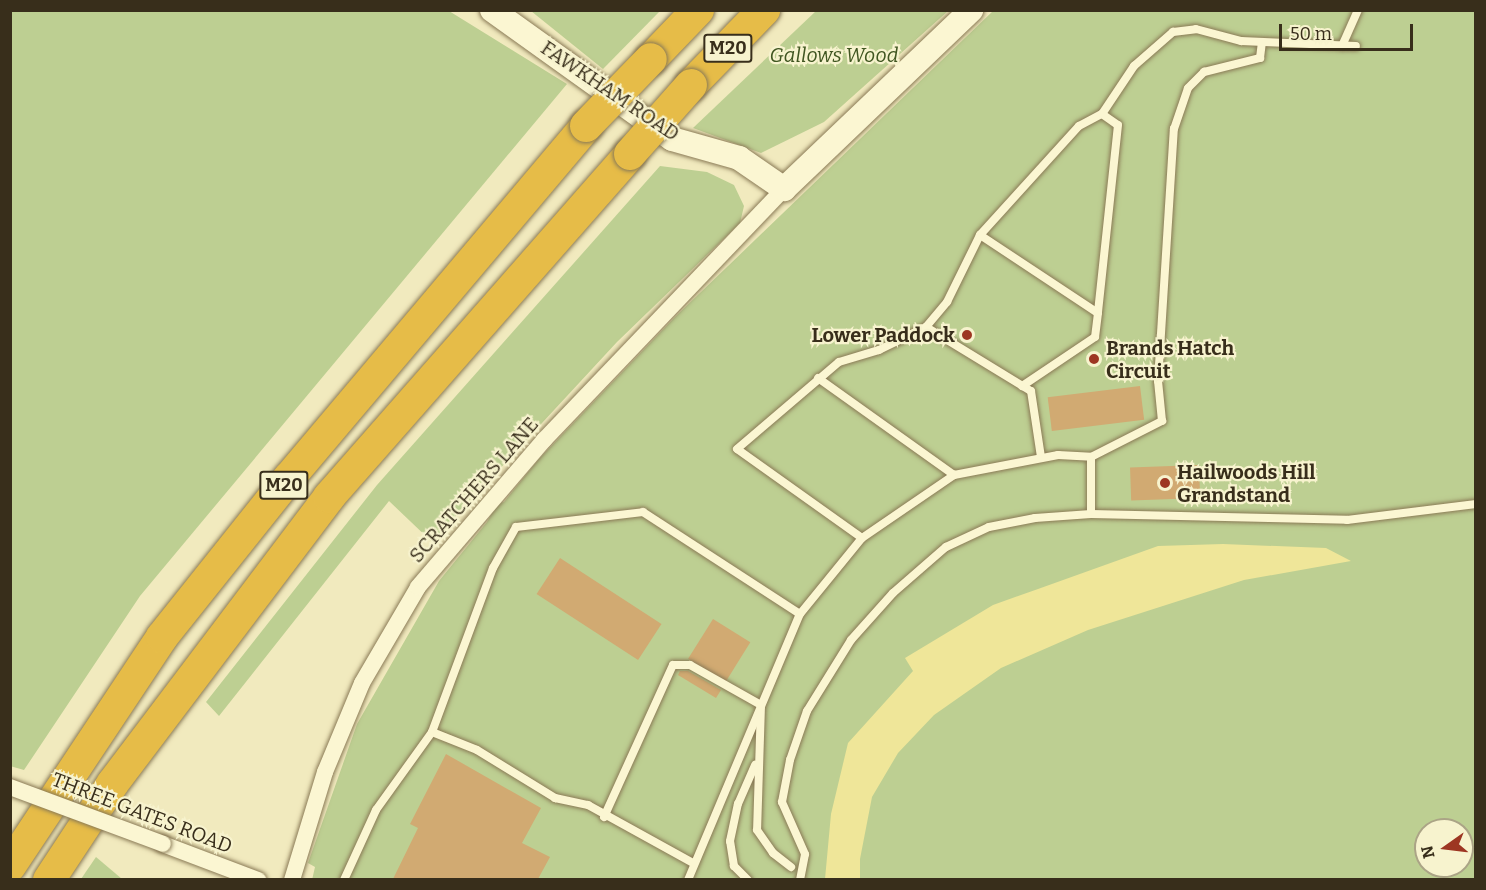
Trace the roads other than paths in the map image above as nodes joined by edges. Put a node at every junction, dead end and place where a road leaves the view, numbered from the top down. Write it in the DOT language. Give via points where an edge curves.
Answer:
graph roads {
  1 [pos="698,10"];
  2 [pos="764,10"];
  3 [pos="971,10"];
  4 [pos="1358,10"];
  5 [pos="497,12"];
  6 [pos="1262,42"];
  7 [pos="1342,46"];
  8 [pos="1356,46"];
  9 [pos="1102,114"];
  10 [pos="784,189"];
  11 [pos="980,235"];
  12 [pos="1098,313"];
  13 [pos="926,327"];
  14 [pos="818,378"];
  15 [pos="1022,386"];
  16 [pos="1041,457"];
  17 [pos="1091,457"];
  18 [pos="954,475"];
  19 [pos="1476,504"];
  20 [pos="1091,514"];
  21 [pos="862,538"];
  22 [pos="800,614"];
  23 [pos="761,705"];
  24 [pos="432,732"];
  25 [pos="757,759"];
  26 [pos="10,786"];
  27 [pos="604,817"];
  28 [pos="693,863"];
  29 [pos="10,866"];
  30 [pos="791,867"];
  31 [pos="49,879"];
  32 [pos="258,879"];
  33 [pos="292,879"];
  34 [pos="344,879"];
  35 [pos="688,879"];
  36 [pos="748,879"];
  37 [pos="800,879"];
  1 -- 29 [label="highway, M20, bridge" via="586,126 289,478 162,637"];
  2 -- 31 [label="highway, M20, bridge" via="630,154 328,497 113,783"];
  3 -- 10 [label="street"];
  4 -- 7 [label="lane"];
  5 -- 10 [label="street, FAWKHAM ROAD" via="672,138 739,158"];
  6 -- 7 [label="lane"];
  6 -- 9 [label="lane" via="1196,29 1173,32 1134,66"];
  6 -- 17 [label="lane" via="1260,58 1204,72 1188,88 1174,129 1158,381 1162,421"];
  7 -- 8 [label="lane"];
  9 -- 11 [label="lane" via="1079,126"];
  9 -- 12 [label="lane" via="1118,125"];
  10 -- 33 [label="street, SCRATCHERS LANE" via="544,440 418,587 362,683 325,772"];
  11 -- 12 [label="lane"];
  11 -- 13 [label="lane" via="947,302"];
  12 -- 15 [label="lane" via="1095,337"];
  13 -- 14 [label="lane" via="879,350 838,362"];
  13 -- 15 [label="lane"];
  14 -- 18 [label="lane"];
  14 -- 21 [label="lane" via="737,450"];
  15 -- 16 [label="lane" via="1031,391"];
  16 -- 17 [label="lane"];
  16 -- 18 [label="lane"];
  17 -- 20 [label="lane"];
  18 -- 21 [label="lane"];
  19 -- 20 [label="lane" via="1347,520"];
  20 -- 37 [label="lane" via="1035,518 988,527 946,547 892,593 851,640 807,711 790,760 782,802 805,854"];
  21 -- 22 [label="lane"];
  22 -- 23 [label="lane"];
  22 -- 24 [label="lane" via="643,512 516,526 494,568"];
  23 -- 25 [label="lane"];
  23 -- 27 [label="lane" via="690,665 673,665"];
  23 -- 28 [label="lane"];
  24 -- 27 [label="lane" via="477,750 555,798 588,805"];
  24 -- 34 [label="lane" via="376,810"];
  25 -- 30 [label="lane" via="757,830 773,853"];
  25 -- 36 [label="lane" via="738,804 730,840 734,866"];
  26 -- 32 [label="street, THREE GATES ROAD, bridge"];
  27 -- 28 [label="lane"];
  28 -- 35 [label="lane"];
}
